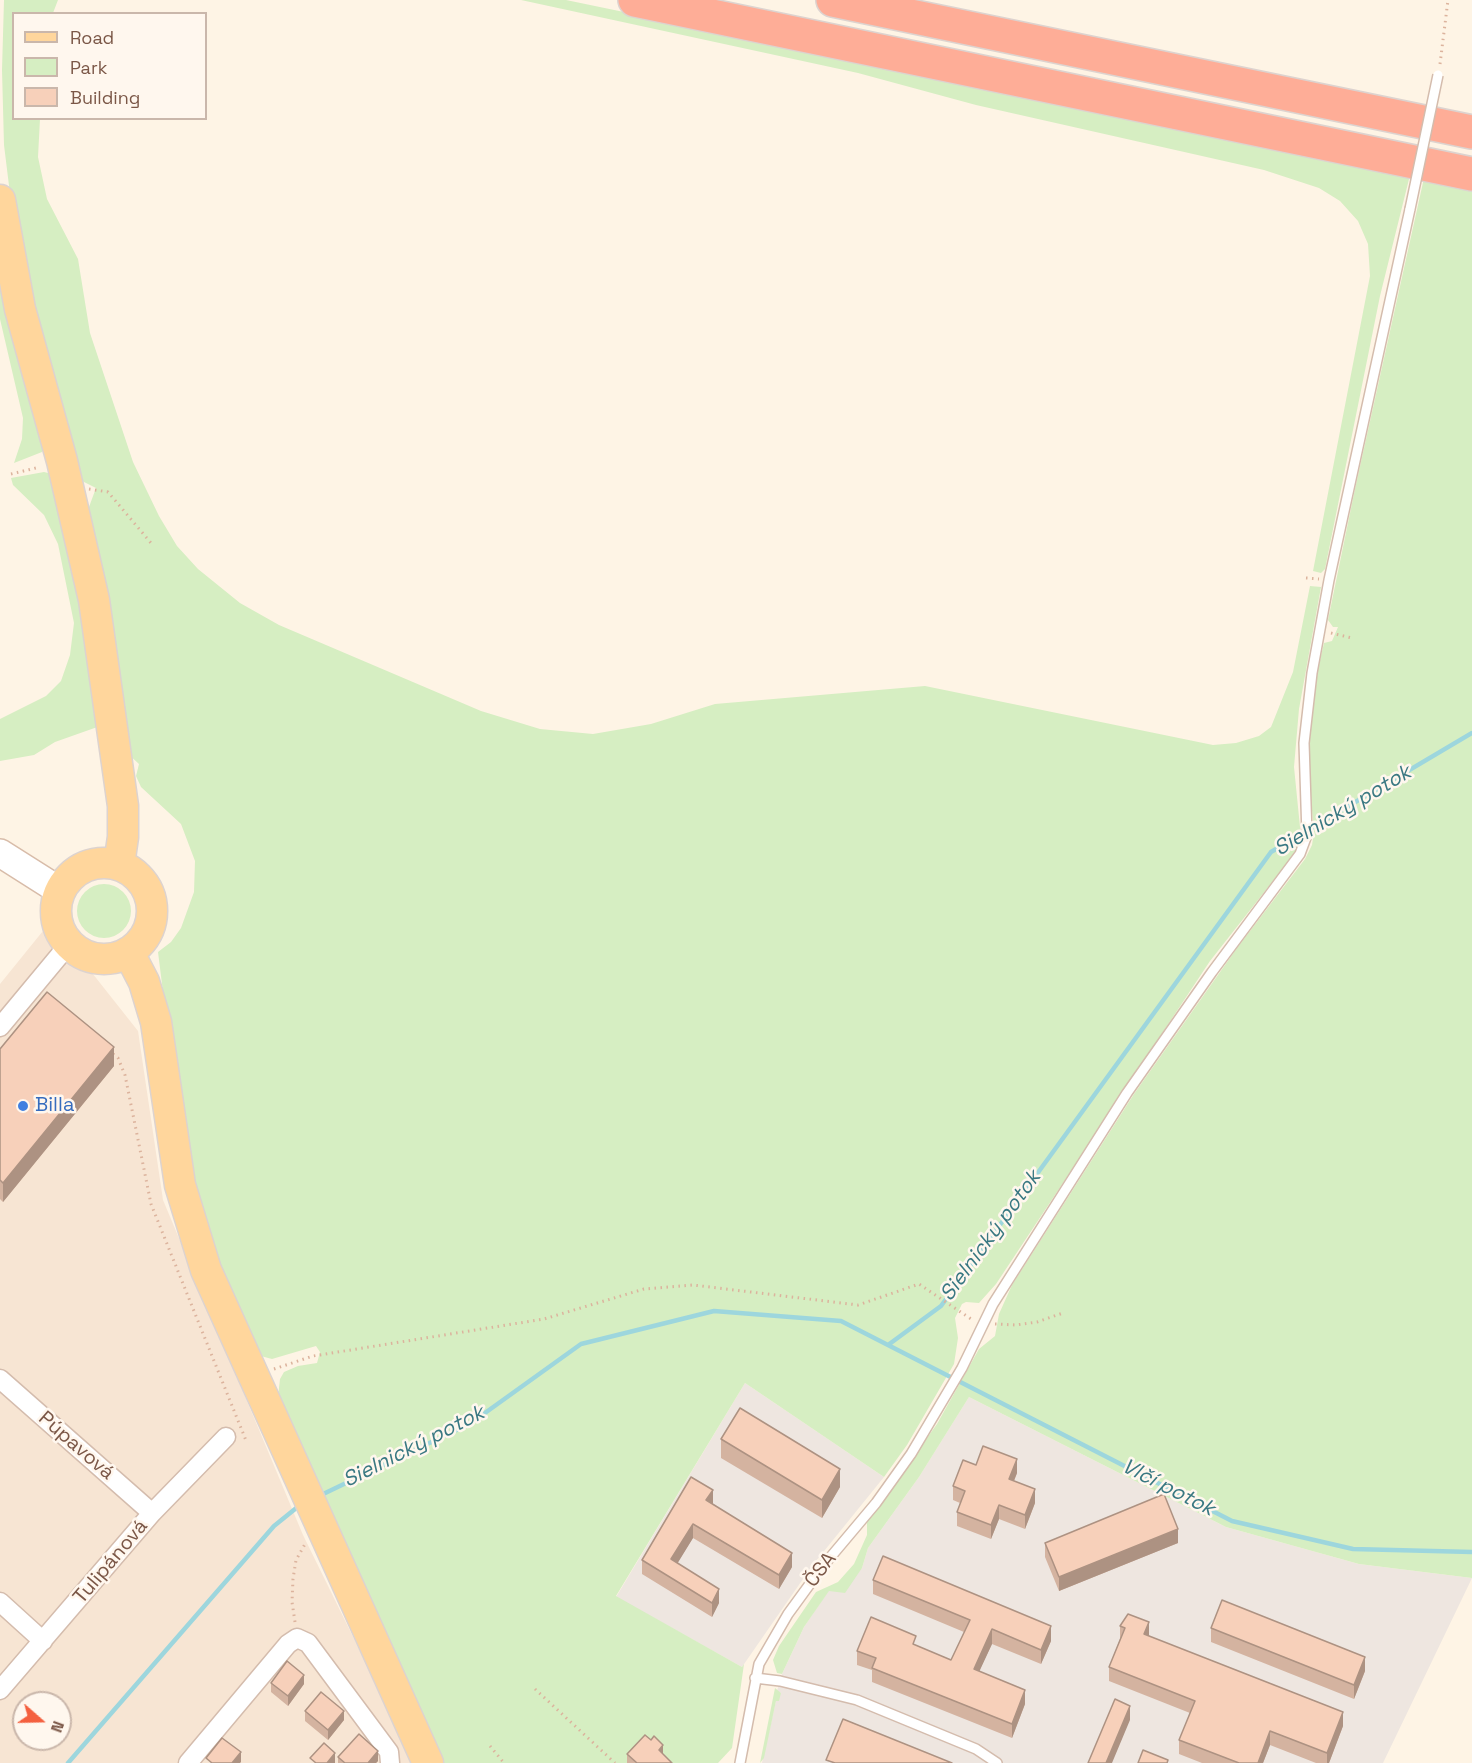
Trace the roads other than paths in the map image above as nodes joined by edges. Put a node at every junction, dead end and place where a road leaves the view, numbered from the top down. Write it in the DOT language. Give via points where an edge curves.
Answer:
graph roads {
  1 [pos="635,0"];
  2 [pos="833,0"];
  3 [pos="1438,75"];
  4 [pos="1472,132"];
  5 [pos="1472,174"];
  6 [pos="0,200"];
  7 [pos="0,853"];
  8 [pos="119,865"];
  9 [pos="60,891"];
  10 [pos="69,944"];
  11 [pos="129,953"];
  12 [pos="0,1027"];
  13 [pos="0,1379"];
  14 [pos="226,1437"];
  15 [pos="152,1513"];
  16 [pos="0,1602"];
  17 [pos="43,1641"];
  18 [pos="755,1678"];
  19 [pos="0,1690"];
  20 [pos="188,1763"];
  21 [pos="390,1763"];
  22 [pos="428,1763"];
  23 [pos="740,1763"];
  24 [pos="997,1763"];
  1 -- 5 [label="highway"];
  2 -- 4 [label="highway"];
  3 -- 18 [label="lane, ČSA, bridge" via="1320,631 1304,743 1307,835 1300,854 1127,1093 982,1324 947,1396 876,1503 788,1614"];
  6 -- 8 [label="main road" via="20,309 70,492 94,600 123,806"];
  7 -- 9 [label="street"];
  8 -- 9 [label="main road" via="85,867 68,879"];
  8 -- 11 [label="main road" via="142,880 153,905 148,933"];
  9 -- 10 [label="main road" via="57,919"];
  10 -- 11 [label="main road" via="93,959 112,959"];
  10 -- 12 [label="street"];
  11 -- 22 [label="main road" via="144,982 156,1022 171,1142 189,1220 211,1281"];
  13 -- 15 [label="street, Púpavová"];
  14 -- 15 [label="street, Tulipánová"];
  15 -- 17 [label="street, Tulipánová"];
  16 -- 17 [label="street"];
  17 -- 19 [label="street, Tulipánová"];
  18 -- 23 [label="lane, ČSA"];
  18 -- 24 [label="lane" via="857,1700 976,1749"];
  20 -- 21 [label="street" via="297,1638 308,1643 376,1734 389,1752"];
}
